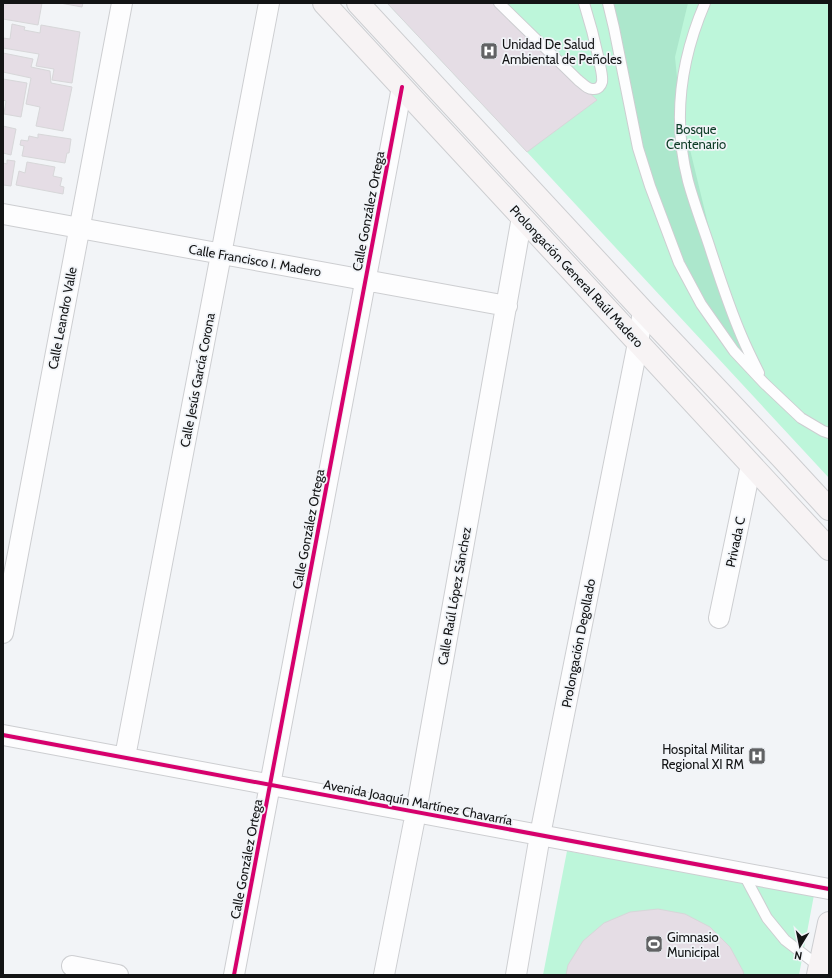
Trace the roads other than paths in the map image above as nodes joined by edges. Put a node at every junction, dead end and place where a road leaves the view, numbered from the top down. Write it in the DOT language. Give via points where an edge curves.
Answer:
graph roads {
  1 [pos="122,3"];
  2 [pos="269,3"];
  3 [pos="324,3"];
  4 [pos="358,3"];
  5 [pos="500,3"];
  6 [pos="584,3"];
  7 [pos="608,3"];
  8 [pos="705,3"];
  9 [pos="402,87"];
  10 [pos="3,214"];
  11 [pos="522,217"];
  12 [pos="79,228"];
  13 [pos="222,254"];
  14 [pos="365,280"];
  15 [pos="506,306"];
  16 [pos="643,311"];
  17 [pos="638,343"];
  18 [pos="764,384"];
  19 [pos="829,433"];
  20 [pos="751,465"];
  21 [pos="829,509"];
  22 [pos="829,549"];
  23 [pos="719,618"];
  24 [pos="3,633"];
  25 [pos="3,735"];
  26 [pos="125,758"];
  27 [pos="270,784"];
  28 [pos="416,812"];
  29 [pos="540,835"];
  30 [pos="743,873"];
  31 [pos="829,889"];
  32 [pos="829,923"];
  33 [pos="72,966"];
  34 [pos="819,971"];
  35 [pos="118,975"];
  36 [pos="234,975"];
  37 [pos="384,975"];
  38 [pos="516,975"];
  1 -- 12 [label="street, Calle Leandro Valle"];
  2 -- 13 [label="street, Calle Jesús García Corona"];
  3 -- 9 [label="main road, Prolongación General Raúl Madero"];
  4 -- 16 [label="main road, Prolongación General Raúl Madero"];
  5 -- 6 [label="lane" via="578,80 596,90 602,83 602,73"];
  7 -- 18 [label="lane" via="638,148 679,263 701,304 734,351"];
  8 -- 18 [label="lane" via="688,50 680,92 681,144 688,181 725,293"];
  9 -- 11 [label="main road, Prolongación General Raúl Madero"];
  9 -- 14 [label="street, Calle González Ortega"];
  10 -- 12 [label="street, Calle Francisco I. Madero"];
  11 -- 15 [label="street, Calle Raúl López Sánchez"];
  11 -- 17 [label="main road, Prolongación General Raúl Madero"];
  12 -- 13 [label="street, Calle Francisco I. Madero"];
  12 -- 24 [label="street, Calle Leandro Valle"];
  13 -- 14 [label="street, Calle Francisco I. Madero"];
  13 -- 26 [label="street, Calle Jesús García Corona"];
  14 -- 15 [label="street, Calle Francisco I. Madero"];
  14 -- 27 [label="street, Calle González Ortega"];
  15 -- 28 [label="street, Calle Raúl López Sánchez"];
  16 -- 17 [label="street, Prolongación Degollado"];
  16 -- 21 [label="main road, Prolongación General Raúl Madero"];
  17 -- 20 [label="main road, Prolongación General Raúl Madero"];
  17 -- 29 [label="street, Prolongación Degollado"];
  18 -- 19 [label="lane" via="801,418"];
  20 -- 22 [label="main road, Prolongación General Raúl Madero"];
  20 -- 23 [label="street, Privada C"];
  25 -- 26 [label="street, Avenida Joaquín Martínez Chavarría"];
  26 -- 27 [label="street, Avenida Joaquín Martínez Chavarría"];
  27 -- 28 [label="street, Avenida Joaquín Martínez Chavarría"];
  27 -- 36 [label="street, Calle González Ortega"];
  28 -- 29 [label="street, Avenida Joaquín Martínez Chavarría"];
  28 -- 37 [label="street, Calle Raúl López Sánchez"];
  29 -- 30 [label="street, Avenida Joaquín Martínez Chavarría"];
  29 -- 38 [label="street, Prolongación Degollado"];
  30 -- 31 [label="street, Avenida Joaquín Martínez Chavarría"];
  30 -- 34 [label="lane" via="767,918 785,940"];
  32 -- 34 [label="main road"];
  33 -- 35 [label="street"];
}
